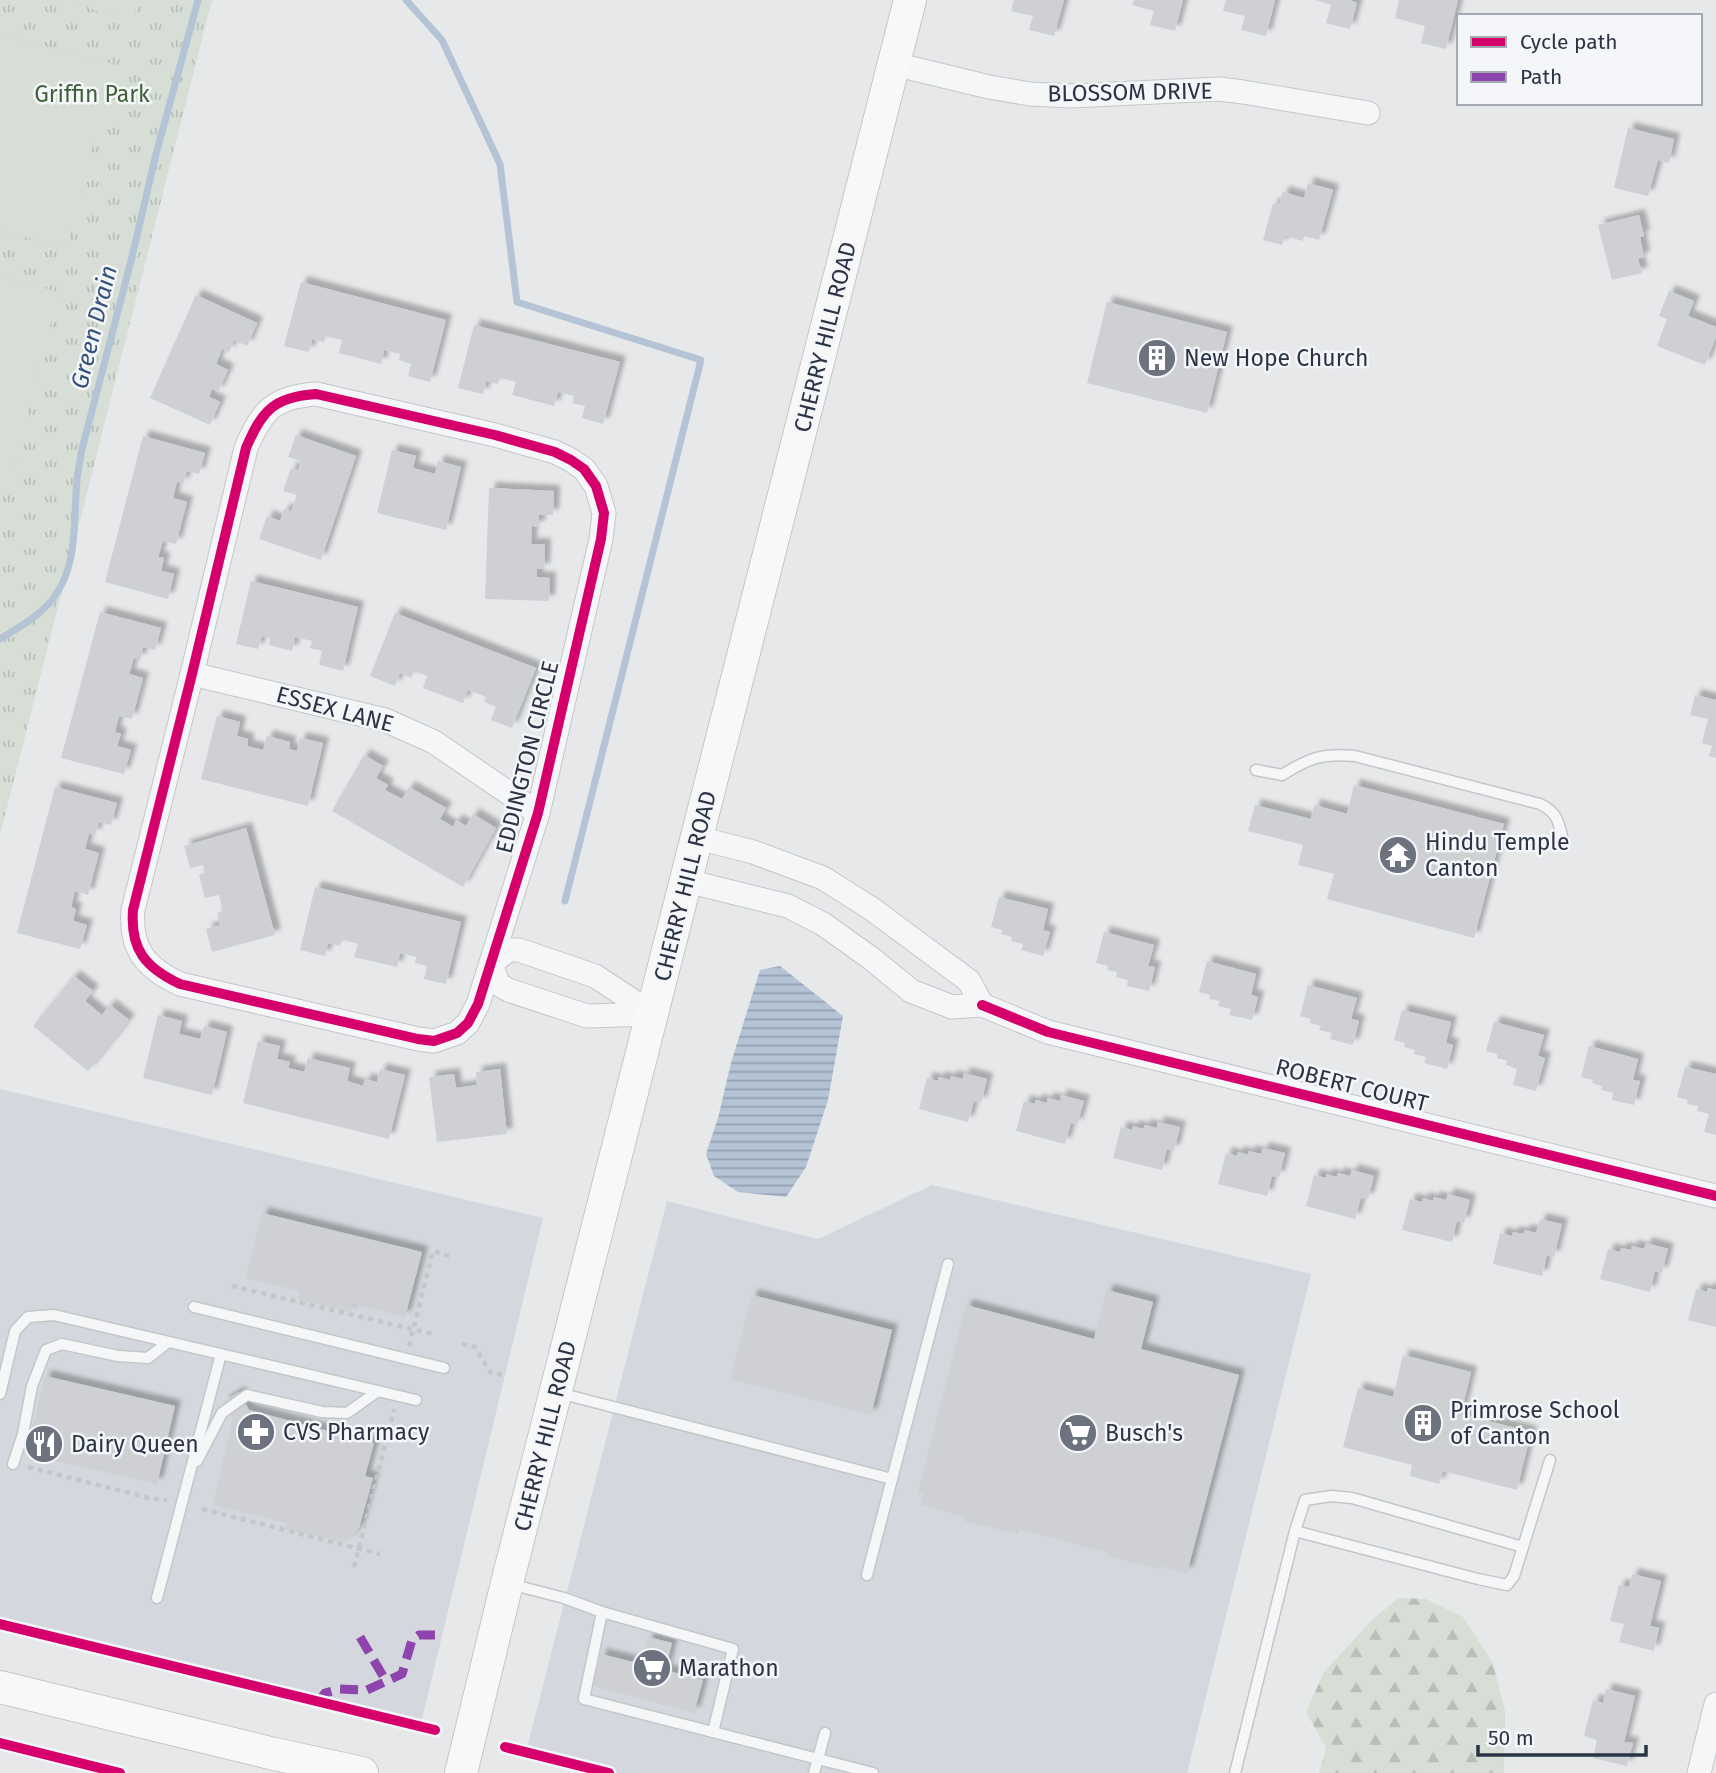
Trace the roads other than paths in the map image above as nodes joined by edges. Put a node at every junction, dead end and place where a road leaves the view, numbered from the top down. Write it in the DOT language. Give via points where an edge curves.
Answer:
graph roads {
  1 [pos="910,0"];
  2 [pos="894,64"];
  3 [pos="1368,113"];
  4 [pos="192,674"];
  5 [pos="1256,770"];
  6 [pos="538,813"];
  7 [pos="1562,836"];
  8 [pos="698,838"];
  9 [pos="687,881"];
  10 [pos="491,963"];
  11 [pos="982,1005"];
  12 [pos="653,1014"];
  13 [pos="1716,1196"];
  14 [pos="948,1264"];
  15 [pos="194,1307"];
  16 [pos="168,1342"];
  17 [pos="221,1354"];
  18 [pos="444,1368"];
  19 [pos="378,1391"];
  20 [pos="556,1392"];
  21 [pos="0,1394"];
  22 [pos="416,1400"];
  23 [pos="1550,1460"];
  24 [pos="17,1465"];
  25 [pos="188,1478"];
  26 [pos="891,1479"];
  27 [pos="1295,1531"];
  28 [pos="1523,1547"];
  29 [pos="867,1575"];
  30 [pos="507,1583"];
  31 [pos="157,1598"];
  32 [pos="602,1612"];
  33 [pos="0,1687"];
  34 [pos="1716,1704"];
  35 [pos="713,1732"];
  36 [pos="825,1733"];
  37 [pos="817,1759"];
  38 [pos="362,1773"];
  39 [pos="461,1773"];
  40 [pos="814,1773"];
  41 [pos="873,1773"];
  42 [pos="1235,1773"];
  43 [pos="1699,1773"];
  1 -- 2 [label="main road, CHERRY HILL ROAD"];
  2 -- 3 [label="street, BLOSSOM DRIVE" via="1030,94 1219,89"];
  2 -- 8 [label="main road, CHERRY HILL ROAD"];
  4 -- 6 [label="street, ESSEX LANE" via="395,724 434,742"];
  4 -- 6 [label="street, EDDINGTON CIRCLE" via="246,448 263,415 274,405 316,394 555,452 584,469 596,486 604,513"];
  4 -- 10 [label="street, EDDINGTON CIRCLE" via="132,910 134,939 149,964 180,984 434,1041 468,1023"];
  5 -- 7 [label="lane" via="1282,775 1333,754 1355,757 1540,804 1552,810"];
  6 -- 10 [label="street, EDDINGTON CIRCLE"];
  8 -- 9 [label="main road, CHERRY HILL ROAD"];
  8 -- 11 [label="street" via="823,877 969,981"];
  9 -- 11 [label="street, ROBERT COURT" via="788,906 823,924 911,991 952,1007"];
  9 -- 12 [label="main road, CHERRY HILL ROAD"];
  10 -- 12 [label="street" via="509,950 519,950 595,976"];
  10 -- 12 [label="street" via="498,984 587,1016"];
  11 -- 13 [label="street, ROBERT COURT" via="1048,1032"];
  12 -- 20 [label="main road, CHERRY HILL ROAD"];
  14 -- 26 [label="lane"];
  15 -- 18 [label="lane"];
  16 -- 17 [label="lane"];
  16 -- 21 [label="lane" via="54,1315 29,1317 15,1331"];
  16 -- 24 [label="lane" via="148,1358 62,1344 46,1350 32,1386"];
  17 -- 19 [label="lane"];
  17 -- 25 [label="lane"];
  19 -- 22 [label="lane"];
  19 -- 25 [label="lane" via="347,1413 247,1395 222,1413"];
  20 -- 26 [label="lane"];
  20 -- 30 [label="main road, CHERRY HILL ROAD"];
  23 -- 28 [label="lane"];
  25 -- 31 [label="lane"];
  26 -- 29 [label="lane"];
  27 -- 28 [label="lane" via="1305,1500 1352,1497"];
  27 -- 28 [label="lane" via="1507,1584"];
  27 -- 42 [label="lane"];
  30 -- 32 [label="lane"];
  30 -- 39 [label="main road, CHERRY HILL ROAD"];
  32 -- 35 [label="lane" via="584,1699"];
  32 -- 35 [label="lane" via="733,1648"];
  33 -- 38 [label="main road"];
  34 -- 43 [label="street"];
  35 -- 37 [label="lane"];
  36 -- 37 [label="lane"];
  37 -- 40 [label="lane"];
  37 -- 41 [label="lane"];
}
